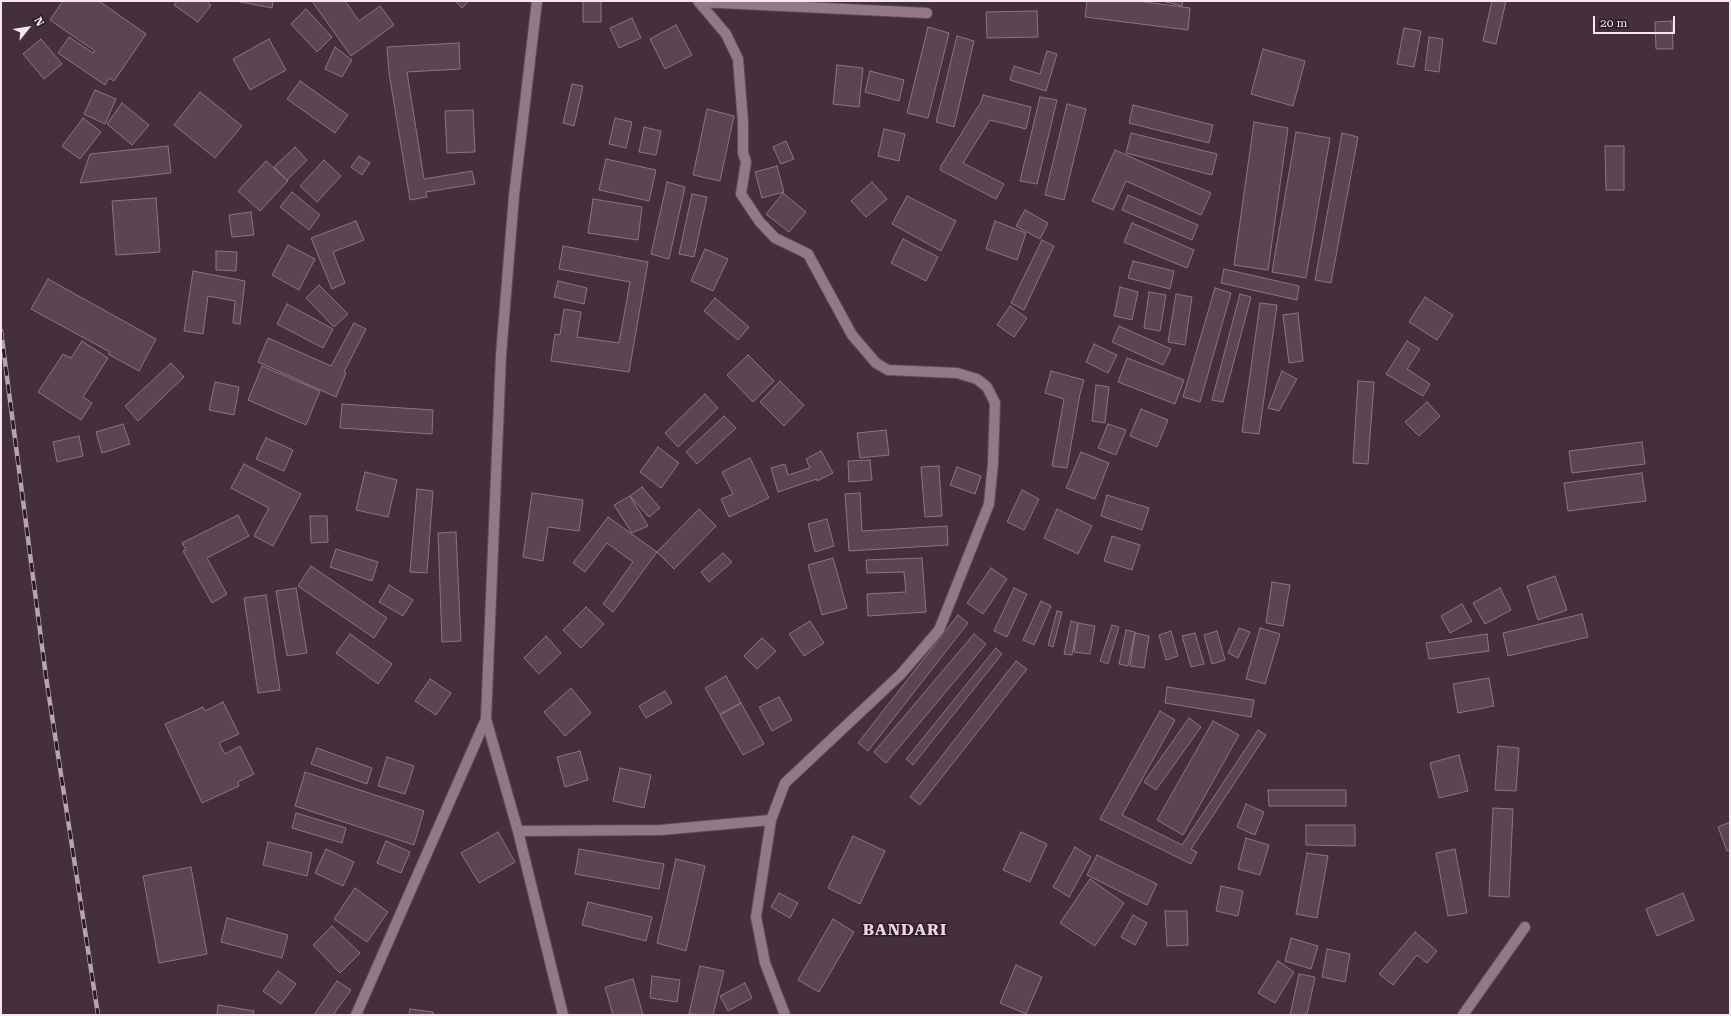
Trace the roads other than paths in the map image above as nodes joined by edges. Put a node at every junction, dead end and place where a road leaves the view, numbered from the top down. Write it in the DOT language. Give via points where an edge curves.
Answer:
graph roads {
  1 [pos="537,1"];
  2 [pos="699,2"];
  3 [pos="927,13"];
  4 [pos="486,719"];
  5 [pos="770,820"];
  6 [pos="518,831"];
  7 [pos="1525,927"];
  8 [pos="356,1015"];
  9 [pos="563,1015"];
  10 [pos="785,1015"];
  11 [pos="1463,1015"];
  1 -- 4 [label="street" via="514,196 501,355"];
  2 -- 3 [label="street"];
  2 -- 5 [label="street" via="726,34 738,59 743,153 746,162 741,194 759,221 775,238 808,254 852,335 876,363 888,370 957,373 977,379 987,386 995,403 994,463 989,504 939,630 901,674 785,783"];
  4 -- 6 [label="street"];
  4 -- 8 [label="street"];
  5 -- 6 [label="street" via="661,830"];
  5 -- 10 [label="street" via="756,917 765,963"];
  6 -- 9 [label="street"];
  7 -- 11 [label="street"];
}
